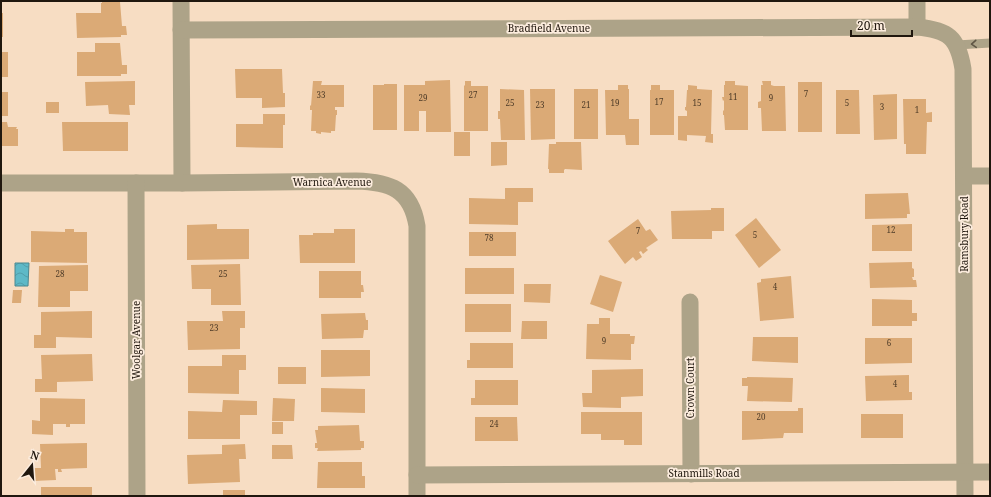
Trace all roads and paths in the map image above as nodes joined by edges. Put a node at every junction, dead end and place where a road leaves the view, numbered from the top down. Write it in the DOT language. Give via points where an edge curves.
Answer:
graph roads {
  1 [pos="181,1"];
  2 [pos="917,1"];
  3 [pos="917,27"];
  4 [pos="181,30"];
  5 [pos="990,43"];
  6 [pos="957,45"];
  7 [pos="964,176"];
  8 [pos="990,176"];
  9 [pos="1,183"];
  10 [pos="136,183"];
  11 [pos="182,183"];
  12 [pos="690,302"];
  13 [pos="990,472"];
  14 [pos="965,473"];
  15 [pos="691,474"];
  16 [pos="418,475"];
  17 [pos="137,496"];
  18 [pos="418,496"];
  19 [pos="965,496"];
  1 -- 4 [label="street"];
  2 -- 3 [label="street"];
  3 -- 4 [label="street, Bradfield Avenue"];
  3 -- 6 [label="street" via="936,29"];
  4 -- 11 [label="street"];
  5 -- 6 [label="lane, one-way"];
  6 -- 7 [label="street, Ramsbury Road" via="963,69"];
  7 -- 8 [label="street"];
  7 -- 14 [label="street, Ramsbury Road"];
  9 -- 10 [label="street, Warnica Avenue"];
  10 -- 11 [label="street, Warnica Avenue"];
  10 -- 17 [label="street, Woolgar Avenue"];
  11 -- 16 [label="street, Warnica Avenue" via="374,182 397,190 409,203 417,226"];
  12 -- 15 [label="street, Crown Court"];
  13 -- 14 [label="street, Stanmills Road"];
  14 -- 15 [label="street, Stanmills Road"];
  14 -- 19 [label="street, Ramsbury Road"];
  15 -- 16 [label="street, Stanmills Road"];
  16 -- 18 [label="street, Warnica Avenue"];
}
